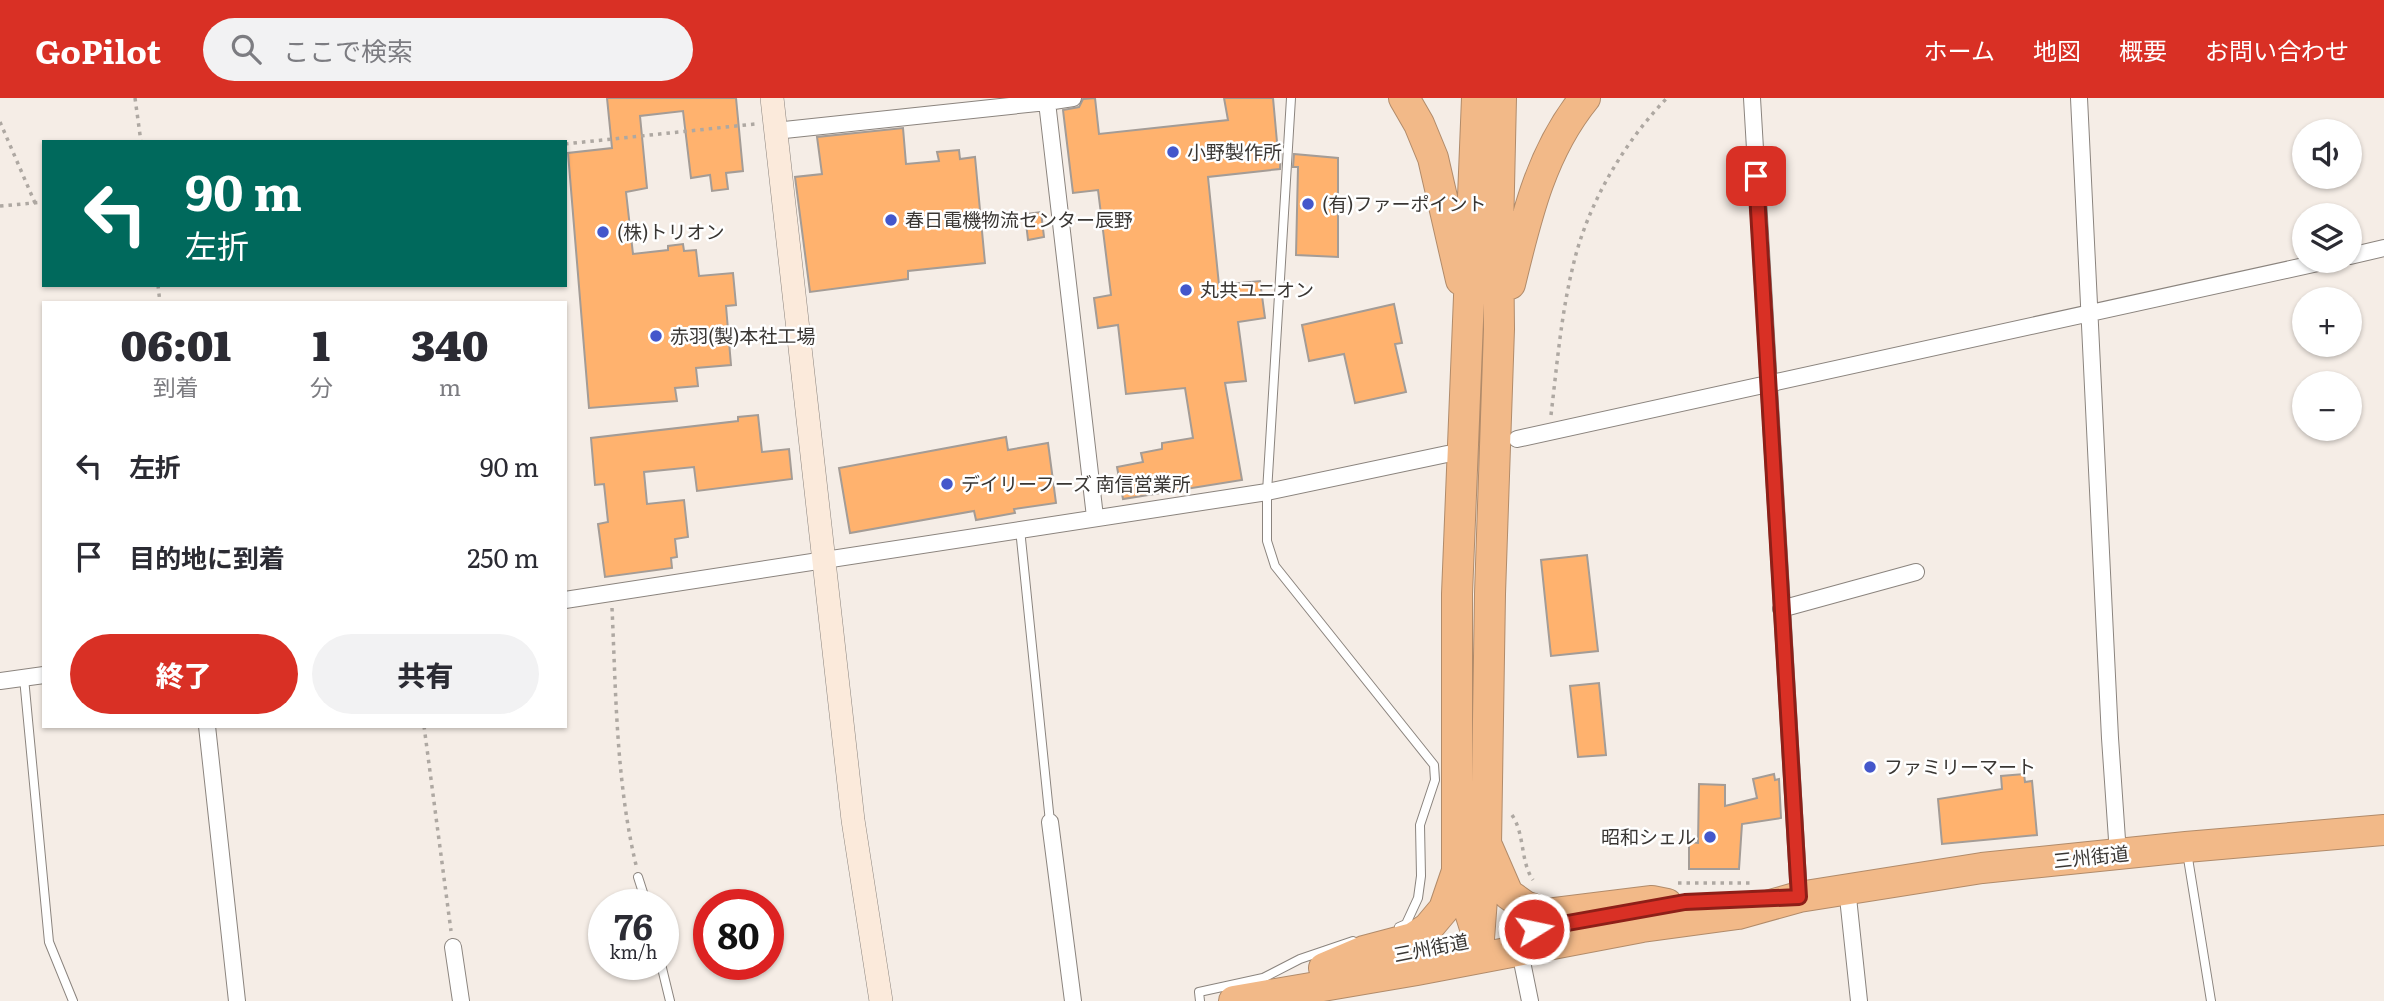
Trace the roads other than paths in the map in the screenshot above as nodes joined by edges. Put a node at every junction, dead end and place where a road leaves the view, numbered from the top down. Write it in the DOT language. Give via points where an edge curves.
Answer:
graph roads {
  1 [pos="772,98"];
  2 [pos="1073,98"];
  3 [pos="1291,98"];
  4 [pos="1404,98"];
  5 [pos="1477,98"];
  6 [pos="1501,98"];
  7 [pos="1585,98"];
  8 [pos="1752,98"];
  9 [pos="2079,98"];
  10 [pos="1047,102"];
  11 [pos="775,127"];
  12 [pos="2384,248"];
  13 [pos="2362,253"];
  14 [pos="2292,269"];
  15 [pos="2091,312"];
  16 [pos="1469,314"];
  17 [pos="1499,329"];
  18 [pos="1768,384"];
  19 [pos="1517,439"];
  20 [pos="1447,454"];
  21 [pos="1267,492"];
  22 [pos="1095,517"];
  23 [pos="1020,530"];
  24 [pos="825,561"];
  25 [pos="1916,572"];
  26 [pos="567,600"];
  27 [pos="1780,609"];
  28 [pos="42,675"];
  29 [pos="24,678"];
  30 [pos="0,681"];
  31 [pos="207,728"];
  32 [pos="1050,822"];
  33 [pos="2384,830"];
  34 [pos="1486,845"];
  35 [pos="2186,847"];
  36 [pos="2119,853"];
  37 [pos="1457,871"];
  38 [pos="638,877"];
  39 [pos="1847,888"];
  40 [pos="642,889"];
  41 [pos="1799,897"];
  42 [pos="1667,904"];
  43 [pos="1394,928"];
  44 [pos="1368,936"];
  45 [pos="1479,939"];
  46 [pos="1518,941"];
  47 [pos="453,947"];
  48 [pos="1324,968"];
  49 [pos="1417,970"];
  50 [pos="665,980"];
  51 [pos="1277,993"];
  52 [pos="74,1001"];
  53 [pos="237,1001"];
  54 [pos="461,1001"];
  55 [pos="670,1001"];
  56 [pos="881,1001"];
  57 [pos="1073,1001"];
  58 [pos="1200,1001"];
  59 [pos="1234,1001"];
  60 [pos="1530,1001"];
  61 [pos="1859,1001"];
  62 [pos="2211,1001"];
  1 -- 11 [label="street"];
  2 -- 10 [label="street"];
  3 -- 21 [label="lane"];
  4 -- 16 [label="highway" via="1433,158"];
  5 -- 16 [label="highway"];
  6 -- 17 [label="highway"];
  7 -- 17 [label="highway" via="1546,161 1531,198"];
  8 -- 18 [label="street"];
  9 -- 15 [label="street"];
  10 -- 11 [label="street"];
  10 -- 22 [label="street"];
  11 -- 24 [label="street"];
  12 -- 13 [label="street"];
  14 -- 15 [label="street"];
  15 -- 18 [label="street"];
  15 -- 36 [label="street"];
  16 -- 37 [label="highway" via="1457,594"];
  17 -- 34 [label="highway"];
  18 -- 19 [label="street"];
  18 -- 27 [label="street"];
  20 -- 21 [label="street"];
  21 -- 22 [label="street"];
  21 -- 43 [label="lane" via="1267,541 1275,566 1434,765 1435,780 1420,825 1418,898 1406,924"];
  22 -- 23 [label="street"];
  23 -- 24 [label="street"];
  23 -- 32 [label="lane"];
  24 -- 26 [label="street"];
  24 -- 56 [label="street" via="853,820"];
  25 -- 27 [label="street"];
  27 -- 41 [label="street"];
  28 -- 29 [label="street"];
  29 -- 30 [label="street"];
  29 -- 52 [label="lane" via="49,942"];
  31 -- 53 [label="street"];
  32 -- 57 [label="street"];
  33 -- 35 [label="highway, 三州街道"];
  34 -- 42 [label="highway" via="1508,894 1547,914 1652,901"];
  34 -- 45 [label="highway"];
  35 -- 36 [label="highway, 三州街道"];
  35 -- 62 [label="lane"];
  36 -- 39 [label="highway, 三州街道"];
  37 -- 45 [label="highway"];
  37 -- 48 [label="highway" via="1444,909 1428,928 1413,938"];
  38 -- 40 [label="lane"];
  39 -- 41 [label="highway, 三州街道"];
  39 -- 61 [label="street"];
  41 -- 42 [label="highway, 三州街道"];
  41 -- 46 [label="highway, 三州街道" via="1738,914"];
  42 -- 46 [label="highway, 三州街道"];
  44 -- 58 [label="lane" via="1263,978 1199,992"];
  45 -- 46 [label="highway"];
  45 -- 48 [label="highway, 三州街道"];
  45 -- 49 [label="highway" via="1460,955"];
  46 -- 49 [label="highway, 三州街道"];
  46 -- 60 [label="street"];
  47 -- 54 [label="street"];
  48 -- 51 [label="highway, 三州街道"];
  49 -- 51 [label="highway, 三州街道"];
  50 -- 55 [label="lane"];
  51 -- 59 [label="highway, 三州街道"];
}
